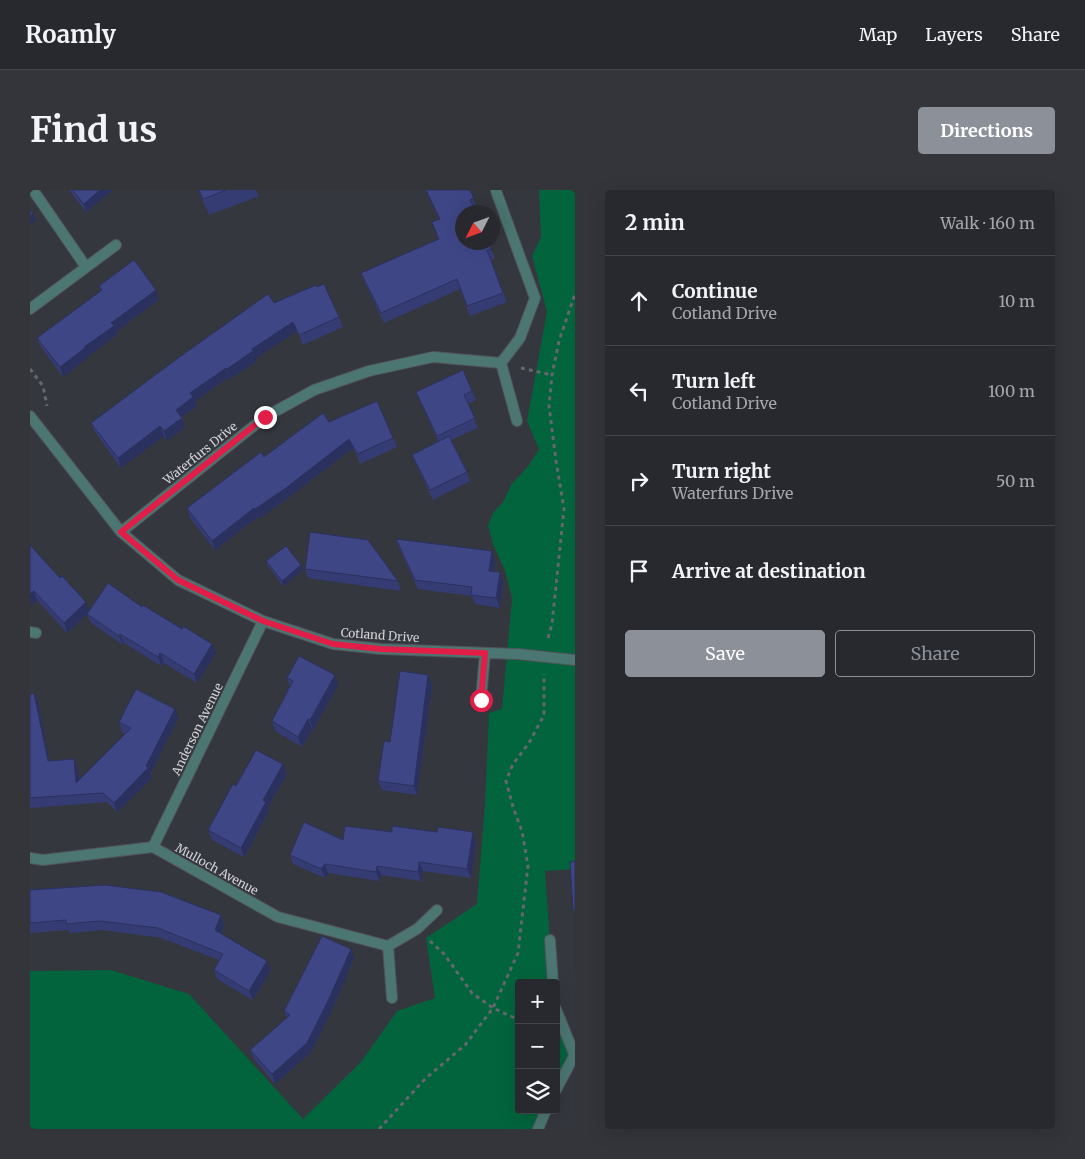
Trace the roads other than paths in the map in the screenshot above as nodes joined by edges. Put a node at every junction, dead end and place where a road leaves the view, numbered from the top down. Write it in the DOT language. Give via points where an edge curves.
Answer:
graph roads {
  1 [pos="33,190"];
  2 [pos="496,191"];
  3 [pos="116,244"];
  4 [pos="86,267"];
  5 [pos="30,309"];
  6 [pos="501,363"];
  7 [pos="32,419"];
  8 [pos="517,421"];
  9 [pos="121,532"];
  10 [pos="263,621"];
  11 [pos="485,653"];
  12 [pos="575,660"];
  13 [pos="481,700"];
  14 [pos="153,847"];
  15 [pos="30,858"];
  16 [pos="437,910"];
  17 [pos="550,940"];
  18 [pos="388,946"];
  19 [pos="553,979"];
  20 [pos="392,998"];
  21 [pos="560,1018"];
  22 [pos="575,1054"];
  23 [pos="560,1082"];
  24 [pos="544,1114"];
  25 [pos="538,1129"];
  1 -- 4 [label="street"];
  2 -- 6 [label="street" via="535,298 520,338"];
  3 -- 4 [label="street"];
  4 -- 5 [label="street"];
  6 -- 8 [label="street"];
  6 -- 9 [label="street, Waterfurs Drive" via="433,357 368,371 314,390 265,417"];
  7 -- 9 [label="street, Cotland Drive"];
  9 -- 10 [label="street, Cotland Drive" via="178,580"];
  10 -- 11 [label="street, Cotland Drive" via="333,644"];
  10 -- 14 [label="street, Anderson Avenue"];
  11 -- 12 [label="street, Cotland Drive"];
  11 -- 13 [label="street"];
  14 -- 15 [label="street" via="43,860"];
  14 -- 18 [label="street, Mulloch Avenue" via="278,917"];
  16 -- 18 [label="street" via="417,929"];
  17 -- 19 [label="street"];
  18 -- 20 [label="street"];
  21 -- 22 [label="street"];
  22 -- 23 [label="street"];
  24 -- 25 [label="street"];
}
